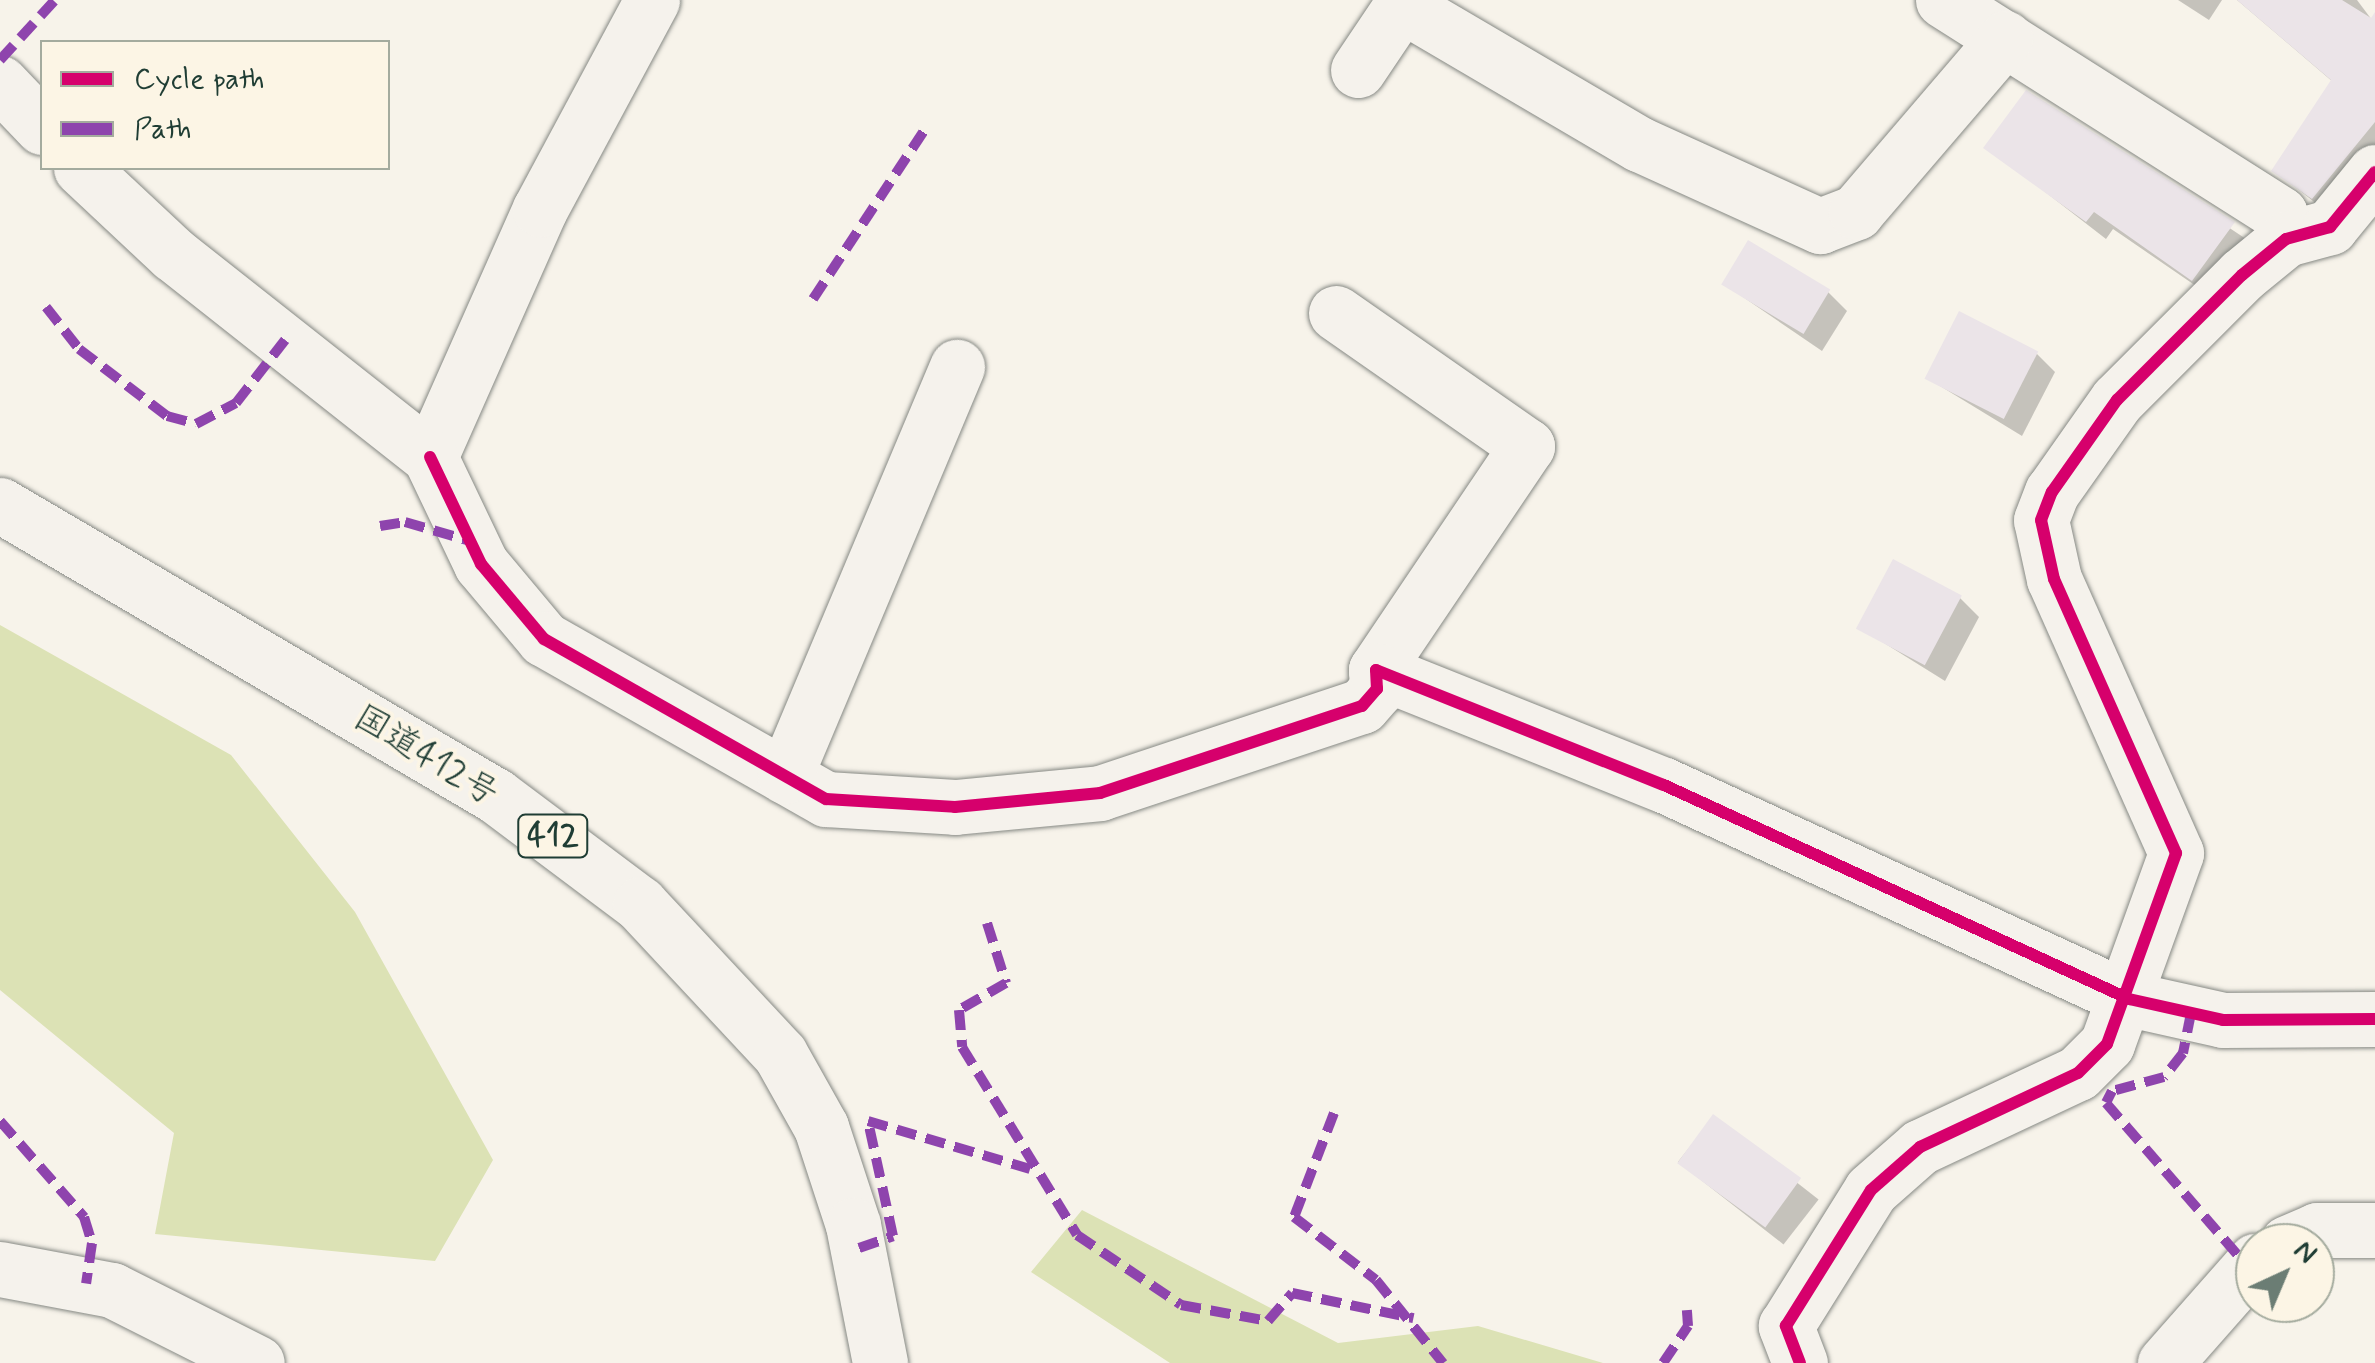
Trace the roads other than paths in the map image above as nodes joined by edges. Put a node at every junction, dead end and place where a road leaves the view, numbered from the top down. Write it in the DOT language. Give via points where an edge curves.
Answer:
graph roads {
  1 [pos="652,0"];
  2 [pos="1943,0"];
  3 [pos="1404,2"];
  4 [pos="2005,38"];
  5 [pos="1358,70"];
  6 [pos="0,83"];
  7 [pos="40,124"];
  8 [pos="83,170"];
  9 [pos="2375,172"];
  10 [pos="2286,239"];
  11 [pos="1336,313"];
  12 [pos="957,366"];
  13 [pos="430,456"];
  14 [pos="0,506"];
  15 [pos="1376,670"];
  16 [pos="785,776"];
  17 [pos="2129,999"];
  18 [pos="2375,1019"];
  19 [pos="2335,1230"];
  20 [pos="2375,1230"];
  21 [pos="0,1270"];
  22 [pos="2235,1284"];
  23 [pos="257,1363"];
  24 [pos="880,1363"];
  25 [pos="1800,1363"];
  26 [pos="2165,1363"];
  1 -- 13 [label="main road" via="540,209"];
  2 -- 4 [label="main road"];
  3 -- 4 [label="main road" via="1639,144 1820,226 1856,212"];
  3 -- 5 [label="main road"];
  4 -- 10 [label="main road" via="2280,214"];
  6 -- 7 [label="main road"];
  8 -- 13 [label="main road" via="173,254"];
  9 -- 10 [label="main road" via="2330,227"];
  10 -- 17 [label="main road" via="2117,400 2041,520 2054,580 2176,853"];
  11 -- 15 [label="main road" via="1527,446"];
  12 -- 16 [label="main road"];
  13 -- 16 [label="main road" via="481,564 544,639"];
  14 -- 24 [label="main road, 国道412号 / 412" via="496,796 640,904 780,1054 822,1126 854,1226"];
  15 -- 16 [label="main road" via="1377,690 1362,706 1100,792 856,806"];
  15 -- 17 [label="main road" via="1664,786"];
  17 -- 18 [label="main road" via="2224,1020"];
  17 -- 25 [label="main road" via="2107,1044 2078,1073 1920,1147 1871,1190 1786,1326"];
  19 -- 20 [label="main road"];
  21 -- 23 [label="main road" via="112,1290"];
  22 -- 26 [label="main road"];
}
